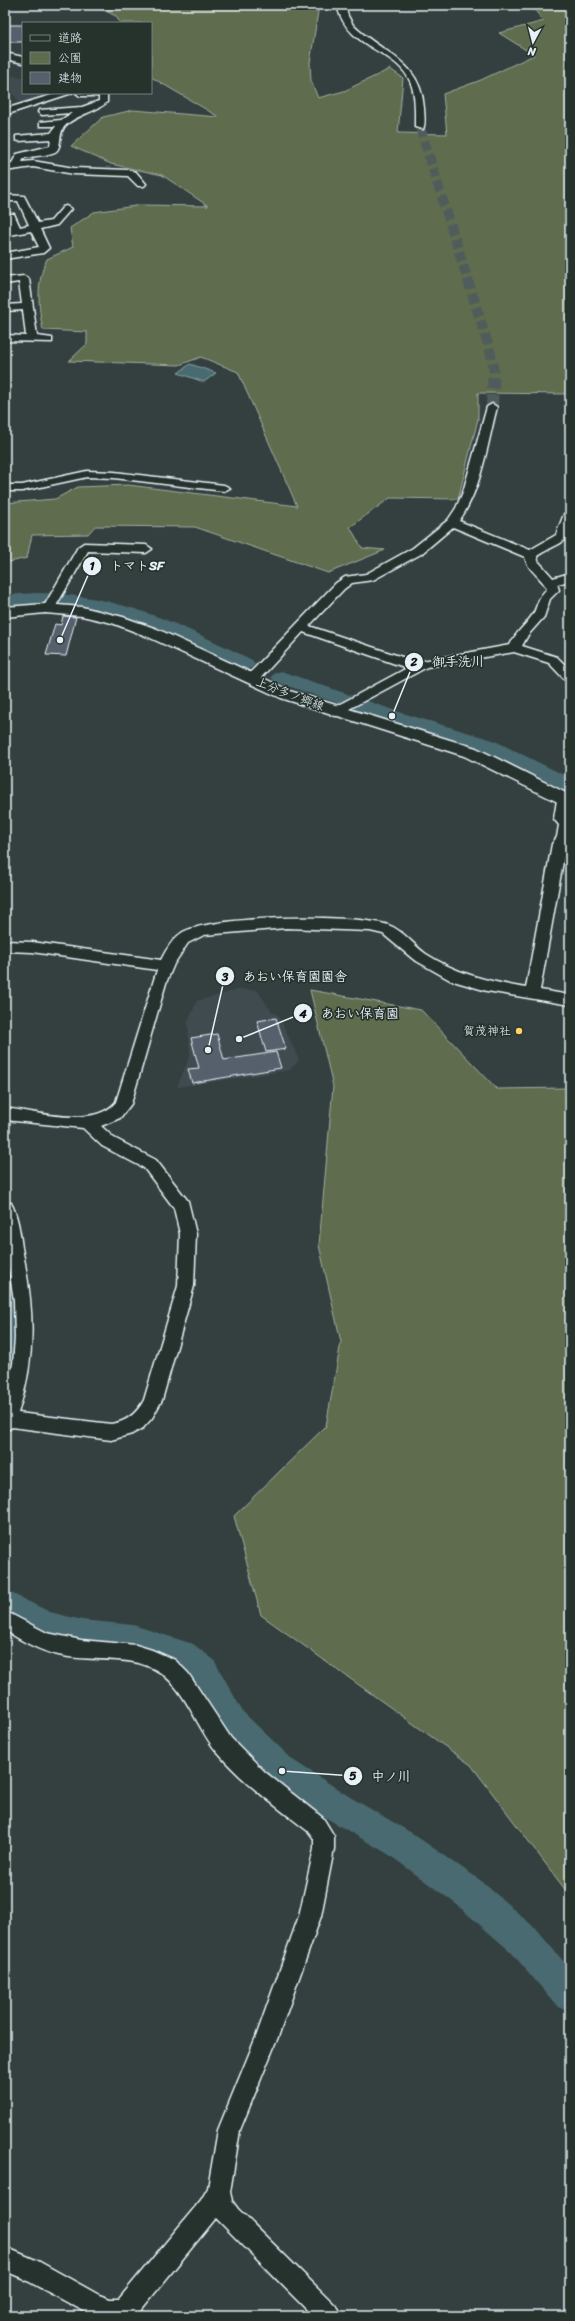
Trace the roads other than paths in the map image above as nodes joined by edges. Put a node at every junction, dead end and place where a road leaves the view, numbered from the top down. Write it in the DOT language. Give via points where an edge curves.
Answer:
graph roads {
  1 [pos="341,5"];
  2 [pos="5,56"];
  3 [pos="22,60"];
  4 [pos="64,94"];
  5 [pos="88,94"];
  6 [pos="82,110"];
  7 [pos="5,112"];
  8 [pos="42,112"];
  9 [pos="63,123"];
  10 [pos="43,124"];
  11 [pos="420,127"];
  12 [pos="19,138"];
  13 [pos="55,140"];
  14 [pos="19,148"];
  15 [pos="16,165"];
  16 [pos="5,168"];
  17 [pos="141,184"];
  18 [pos="5,198"];
  19 [pos="66,209"];
  20 [pos="11,216"];
  21 [pos="35,228"];
  22 [pos="16,231"];
  23 [pos="5,233"];
  24 [pos="5,256"];
  25 [pos="5,281"];
  26 [pos="27,307"];
  27 [pos="5,312"];
  28 [pos="5,338"];
  29 [pos="32,339"];
  30 [pos="48,340"];
  31 [pos="492,407"];
  32 [pos="5,488"];
  33 [pos="224,488"];
  34 [pos="570,514"];
  35 [pos="452,522"];
  36 [pos="146,549"];
  37 [pos="531,555"];
  38 [pos="570,577"];
  39 [pos="550,582"];
  40 [pos="51,606"];
  41 [pos="5,612"];
  42 [pos="302,628"];
  43 [pos="515,648"];
  44 [pos="418,667"];
  45 [pos="570,677"];
  46 [pos="252,679"];
  47 [pos="341,709"];
  48 [pos="567,801"];
  49 [pos="5,946"];
  50 [pos="166,966"];
  51 [pos="532,993"];
  52 [pos="570,1000"];
  53 [pos="5,1114"];
  54 [pos="90,1124"];
  55 [pos="5,1208"];
  56 [pos="6,1421"];
  57 [pos="5,1620"];
  58 [pos="219,2192"];
  59 [pos="5,2259"];
  60 [pos="330,2316"];
  1 -- 11 [label="street" via="344,19 350,27 391,57 411,76 418,91"];
  2 -- 3 [label="street"];
  4 -- 7 [label="street"];
  5 -- 6 [label="street" via="104,96 101,105"];
  6 -- 8 [label="street"];
  6 -- 9 [label="street"];
  9 -- 10 [label="street"];
  9 -- 13 [label="street" via="58,128"];
  12 -- 13 [label="street"];
  13 -- 14 [label="street"];
  13 -- 15 [label="street" via="51,150 20,156"];
  15 -- 16 [label="street"];
  15 -- 17 [label="street" via="42,164 63,172 131,173"];
  18 -- 21 [label="street" via="21,198"];
  19 -- 21 [label="street" via="57,221"];
  20 -- 22 [label="street"];
  21 -- 22 [label="street"];
  21 -- 24 [label="street" via="43,250"];
  22 -- 23 [label="street"];
  25 -- 26 [label="street" via="24,279"];
  26 -- 27 [label="street"];
  26 -- 29 [label="street"];
  28 -- 29 [label="street"];
  29 -- 30 [label="street"];
  31 -- 35 [label="street" via="469,492"];
  32 -- 33 [label="street" via="22,488 87,474"];
  34 -- 37 [label="street" via="566,529 557,542"];
  35 -- 37 [label="street"];
  35 -- 42 [label="street" via="417,551 368,577 346,582"];
  36 -- 40 [label="street" via="84,547"];
  37 -- 39 [label="street" via="532,562"];
  38 -- 39 [label="street"];
  39 -- 43 [label="street" via="553,590 544,598 538,617 522,634"];
  40 -- 41 [label="main road, 上分多ノ郷線"];
  40 -- 46 [label="main road, 上分多ノ郷線" via="94,612 132,623"];
  42 -- 44 [label="street"];
  42 -- 46 [label="street"];
  43 -- 44 [label="street" via="428,663"];
  43 -- 45 [label="street" via="553,660"];
  44 -- 47 [label="street"];
  46 -- 47 [label="main road, 上分多ノ郷線" via="286,695"];
  47 -- 48 [label="main road, 上分多ノ郷線" via="471,753"];
  48 -- 51 [label="street" via="561,819 566,824 564,838 559,844"];
  49 -- 50 [label="street" via="32,947"];
  50 -- 51 [label="street" via="185,938 210,929 268,924 355,924 384,928 410,949 454,976"];
  50 -- 54 [label="street" via="121,1109 110,1117"];
  51 -- 52 [label="street"];
  53 -- 54 [label="street"];
  54 -- 56 [label="street" via="108,1142 150,1164 182,1206 188,1234 186,1286 154,1400 146,1413 132,1426 111,1432"];
  55 -- 56 [label="street" via="15,1247 22,1300 23,1334 21,1367"];
  57 -- 58 [label="street" via="46,1642 144,1656 162,1661 181,1679 224,1745 258,1779 316,1825 324,1836 324,1849 310,1916 267,2037 229,2130"];
  58 -- 59 [label="street" via="135,2302 124,2311 108,2311 30,2269"];
  58 -- 60 [label="street" via="221,2206 230,2218"];
}
